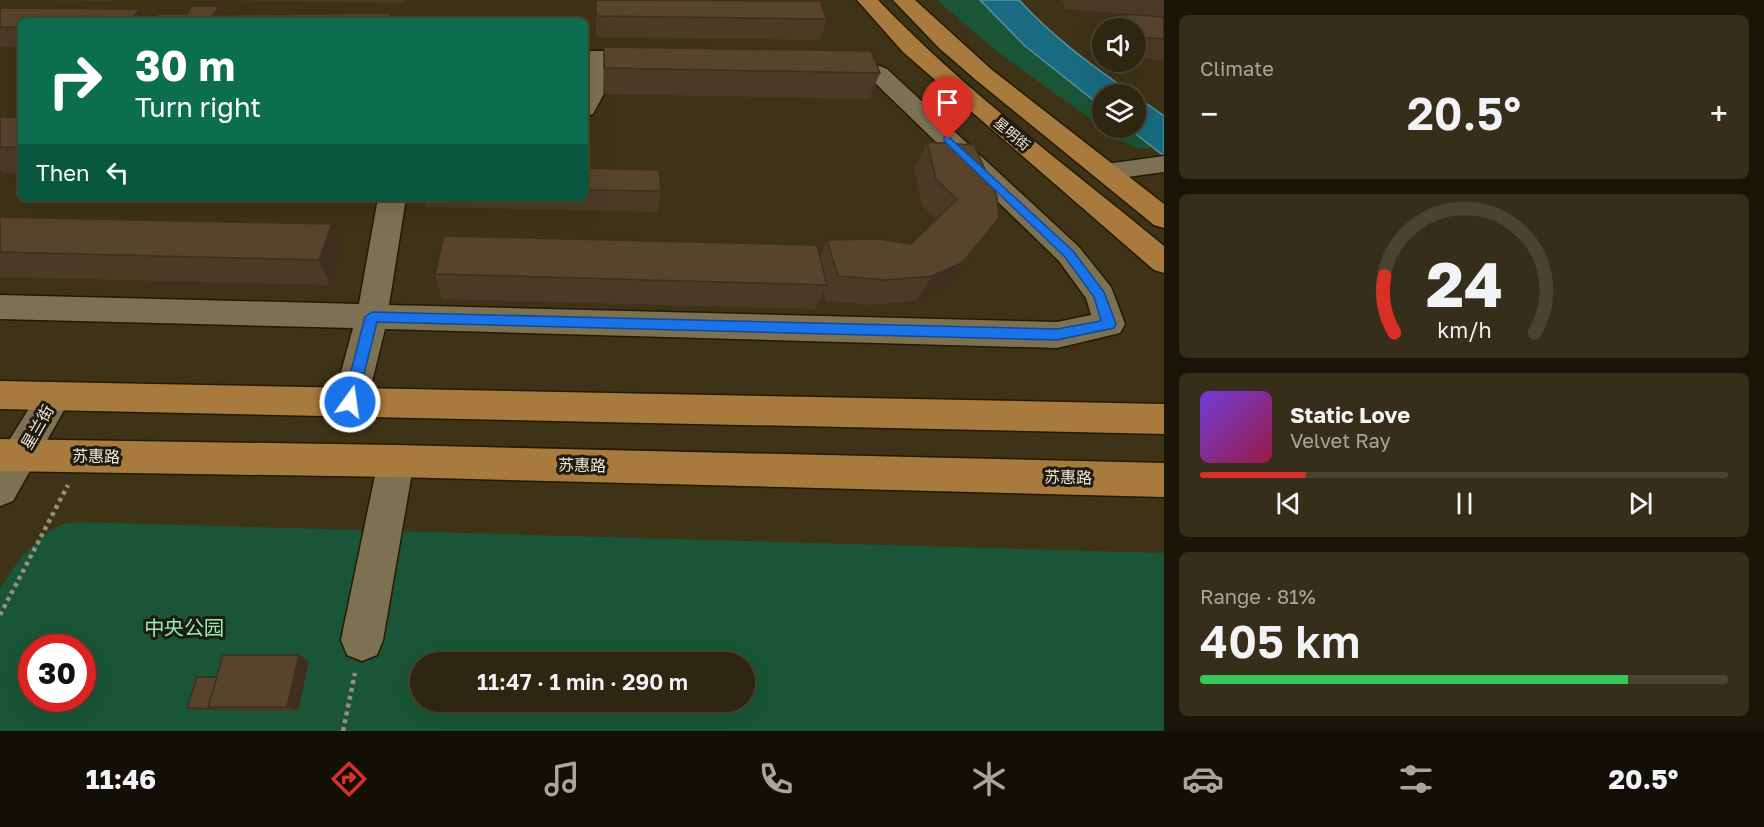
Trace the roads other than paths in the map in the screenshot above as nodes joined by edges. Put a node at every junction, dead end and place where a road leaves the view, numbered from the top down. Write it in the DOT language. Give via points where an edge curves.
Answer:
graph roads {
  1 [pos="867,0"];
  2 [pos="903,0"];
  3 [pos="675,58"];
  4 [pos="812,60"];
  5 [pos="588,103"];
  6 [pos="1159,164"];
  7 [pos="1106,172"];
  8 [pos="391,201"];
  9 [pos="1164,218"];
  10 [pos="1164,262"];
  11 [pos="0,308"];
  12 [pos="372,317"];
  13 [pos="0,395"];
  14 [pos="55,396"];
  15 [pos="350,402"];
  16 [pos="1164,419"];
  17 [pos="10,455"];
  18 [pos="396,461"];
  19 [pos="1164,480"];
  20 [pos="0,489"];
  21 [pos="362,640"];
  1 -- 10 [label="main road, 星明街" via="947,80"];
  2 -- 7 [label="main road, 星明街" via="977,69"];
  3 -- 5 [label="street" via="591,58 595,88"];
  4 -- 12 [label="street" via="846,61 879,74 1069,254 1100,296 1109,324 1057,335"];
  6 -- 7 [label="street"];
  7 -- 9 [label="main road, 星明街"];
  8 -- 12 [label="street"];
  11 -- 12 [label="street"];
  12 -- 15 [label="street"];
  13 -- 14 [label="main road"];
  14 -- 15 [label="main road"];
  14 -- 17 [label="street, 星兰街"];
  15 -- 16 [label="main road"];
  17 -- 18 [label="main road, 苏惠路"];
  17 -- 20 [label="street, 星兰街"];
  18 -- 19 [label="main road, 苏惠路"];
  18 -- 21 [label="street"];
}
